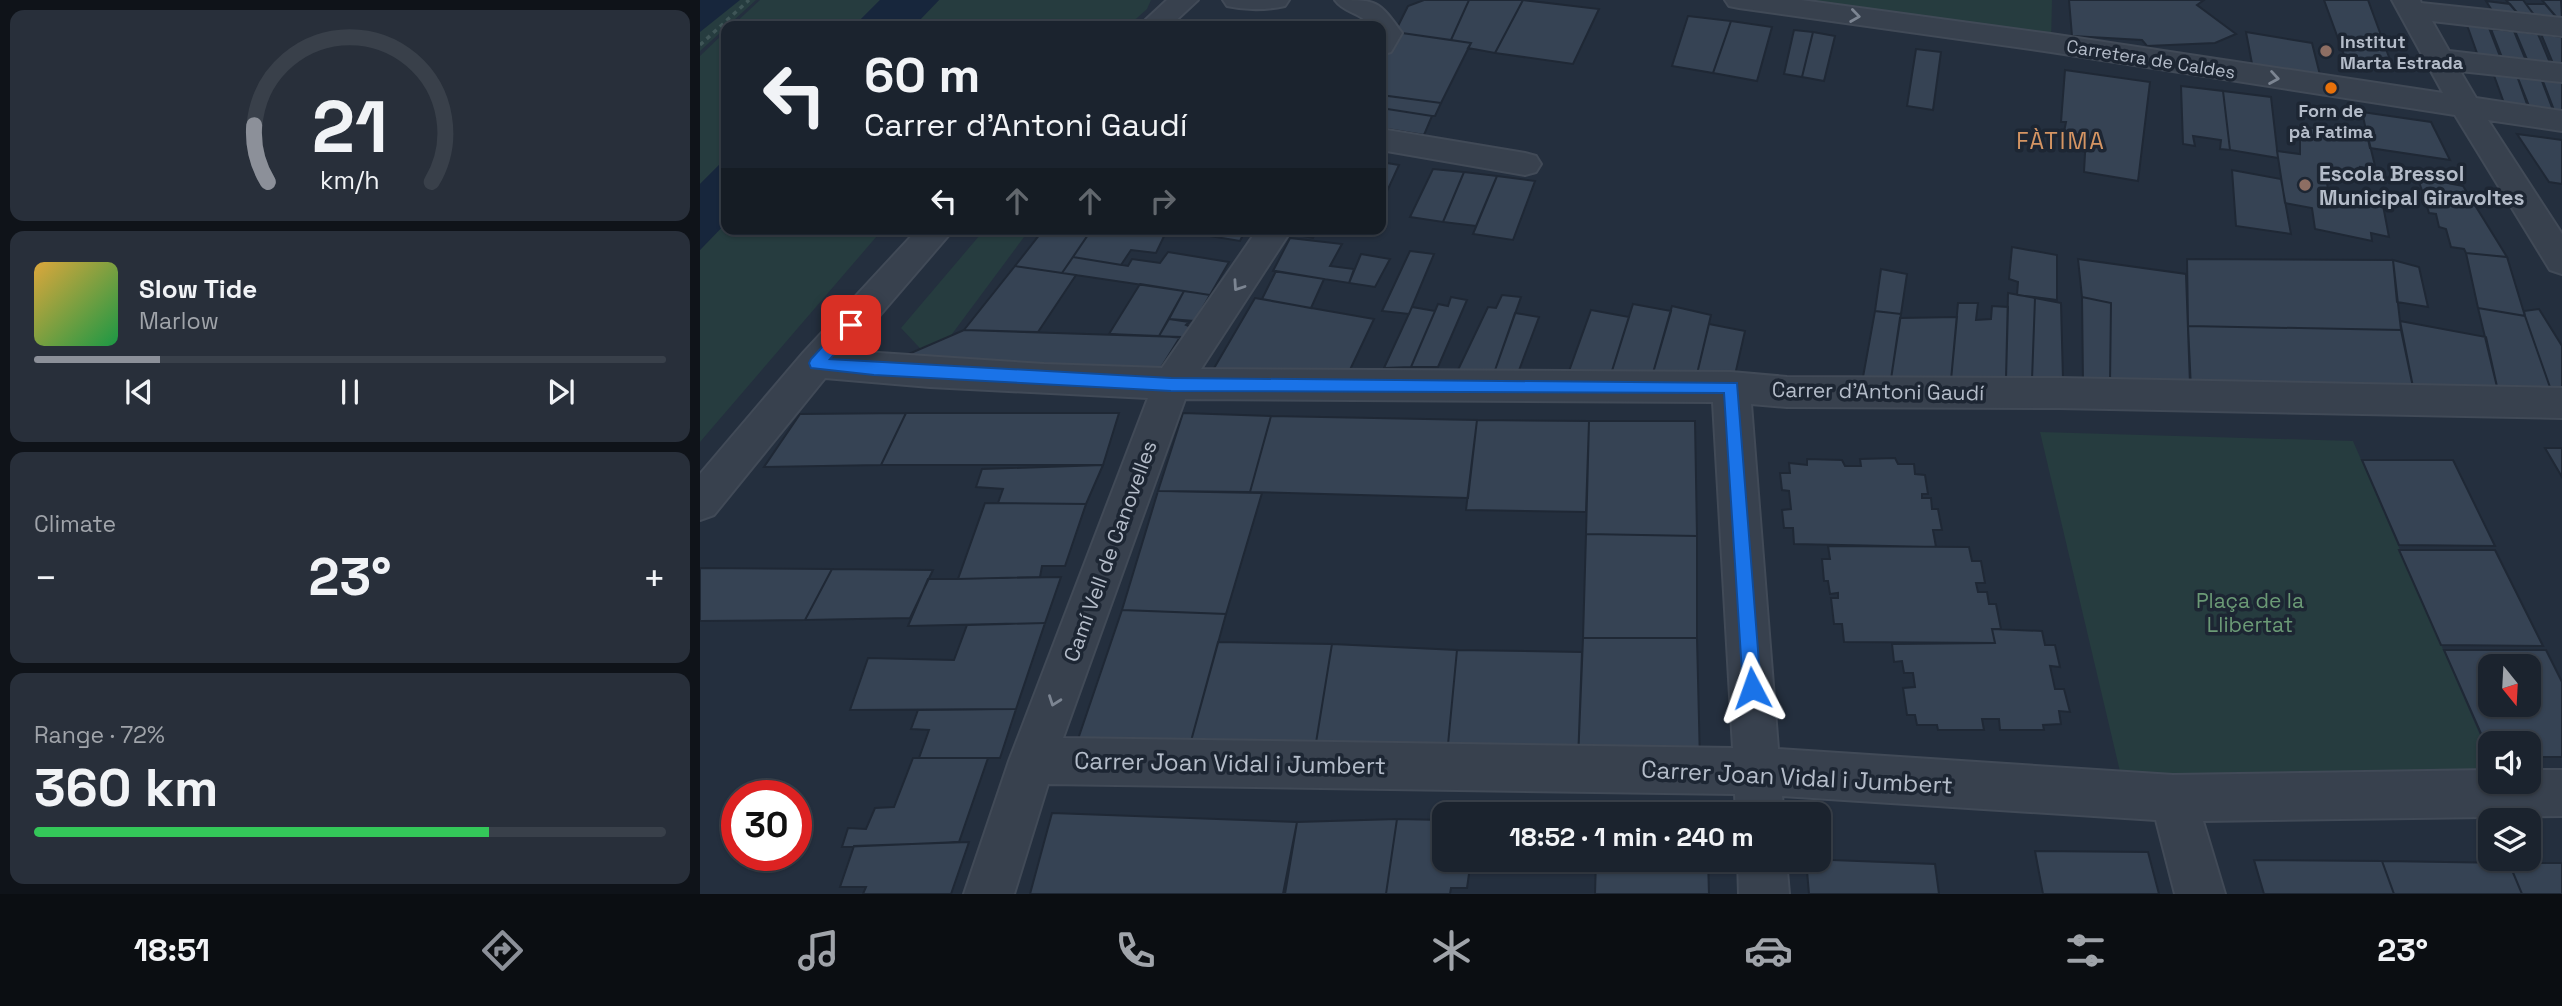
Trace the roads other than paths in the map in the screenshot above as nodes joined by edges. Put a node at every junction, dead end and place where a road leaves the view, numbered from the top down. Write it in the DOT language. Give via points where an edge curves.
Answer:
graph roads {
  1 [pos="1184,0"];
  2 [pos="1237,0"];
  3 [pos="1275,0"];
  4 [pos="1349,0"];
  5 [pos="1738,0"];
  6 [pos="2409,5"];
  7 [pos="1159,21"];
  8 [pos="1380,21"];
  9 [pos="2562,27"];
  10 [pos="2439,59"];
  11 [pos="2562,74"];
  12 [pos="2465,108"];
  13 [pos="2562,121"];
  14 [pos="1386,140"];
  15 [pos="1525,164"];
  16 [pos="933,235"];
  17 [pos="1272,235"];
  18 [pos="2562,261"];
  19 [pos="816,363"];
  20 [pos="1171,385"];
  21 [pos="1731,387"];
  22 [pos="2562,403"];
  23 [pos="700,503"];
  24 [pos="1032,761"];
  25 [pos="1759,792"];
  26 [pos="2562,793"];
  27 [pos="2173,798"];
  28 [pos="1763,872"];
  29 [pos="989,894"];
  30 [pos="1764,894"];
  31 [pos="2200,894"];
  1 -- 7 [label="street"];
  2 -- 3 [label="street"];
  4 -- 8 [label="street" via="1374,11"];
  5 -- 12 [label="street, Carretera de Caldes, one-way"];
  6 -- 9 [label="street"];
  6 -- 10 [label="street"];
  10 -- 11 [label="street"];
  10 -- 12 [label="street"];
  12 -- 13 [label="street, Carretera de Caldes"];
  12 -- 18 [label="street"];
  14 -- 15 [label="street"];
  16 -- 19 [label="street"];
  17 -- 20 [label="street, Camí Vell de Canovelles, one-way"];
  19 -- 20 [label="street, Carrer d'Antoni Gaudí"];
  19 -- 23 [label="street"];
  20 -- 21 [label="street, Carrer d'Antoni Gaudí"];
  20 -- 24 [label="street, Camí Vell de Canovelles, one-way"];
  21 -- 22 [label="street, Carrer d'Antoni Gaudí" via="1787,392"];
  21 -- 25 [label="street"];
  24 -- 25 [label="street, Carrer Joan Vidal i Jumbert"];
  24 -- 29 [label="street, Camí Vell de Canovelles"];
  25 -- 27 [label="street, Carrer Joan Vidal i Jumbert"];
  26 -- 27 [label="street, Carrer Joan Vidal i Jumbert"];
  27 -- 31 [label="street"];
  28 -- 30 [label="street"];
}
